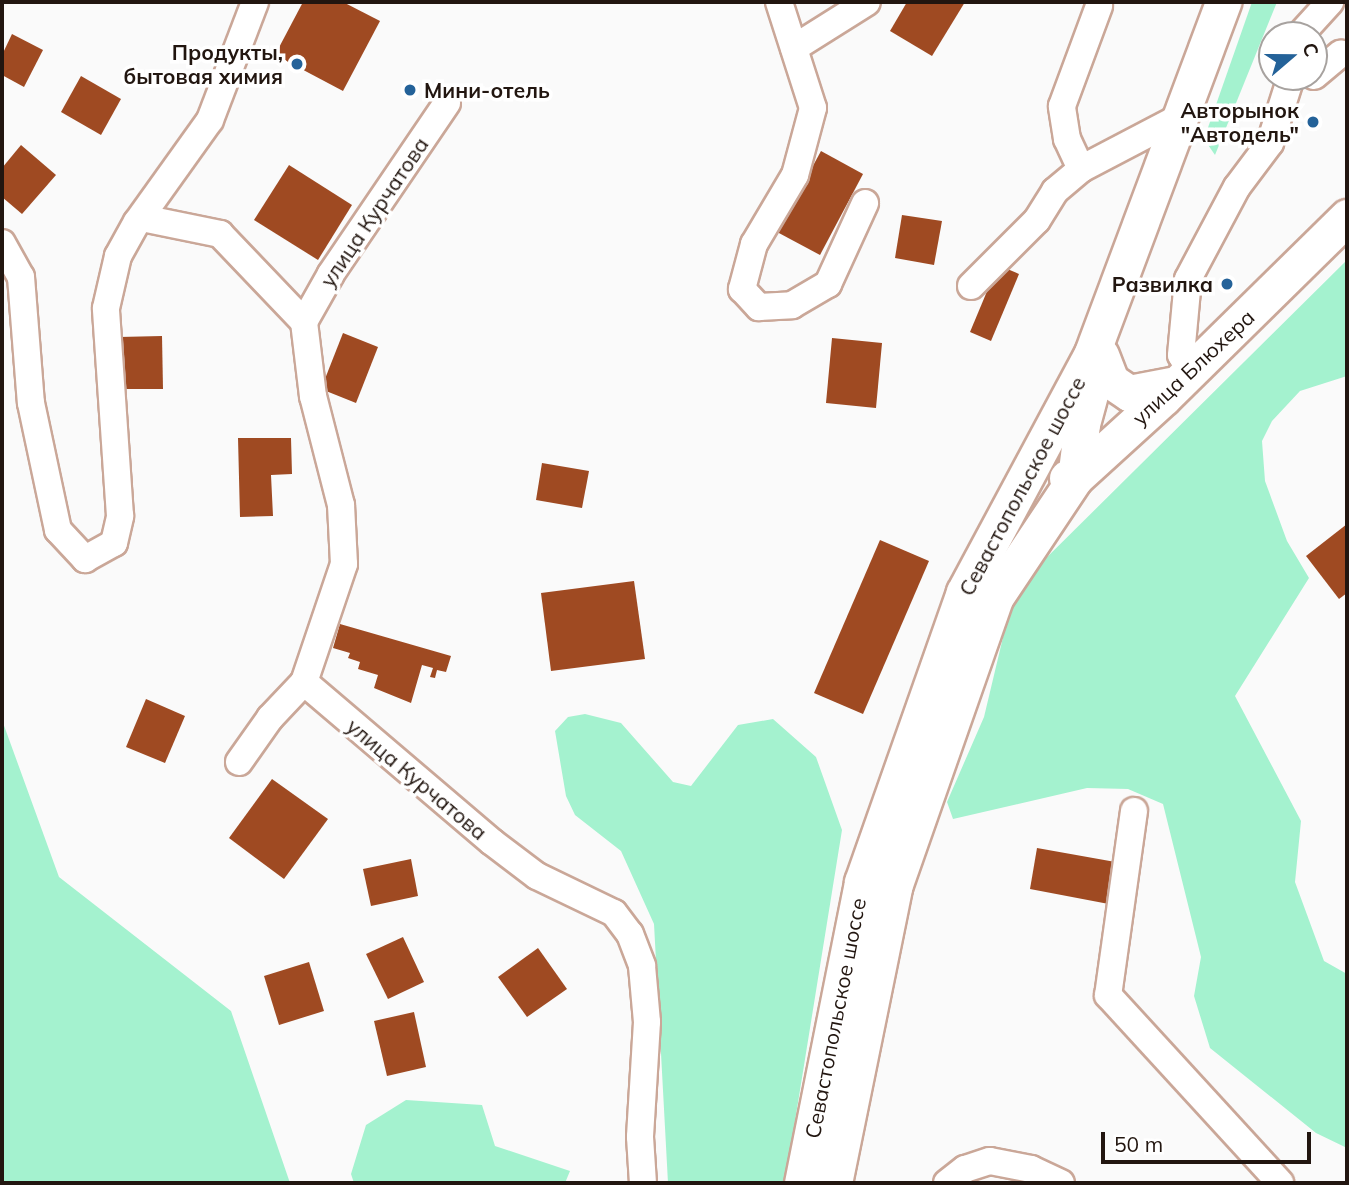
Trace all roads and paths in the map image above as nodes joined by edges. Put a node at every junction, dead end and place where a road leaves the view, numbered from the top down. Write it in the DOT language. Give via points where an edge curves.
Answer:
graph roads {
  1 [pos="255,2"];
  2 [pos="779,2"];
  3 [pos="867,2"];
  4 [pos="1223,2"];
  5 [pos="1235,2"];
  6 [pos="1310,2"];
  7 [pos="1330,2"];
  8 [pos="1099,6"];
  9 [pos="1304,21"];
  10 [pos="1313,21"];
  11 [pos="794,48"];
  12 [pos="1341,53"];
  13 [pos="1328,65"];
  14 [pos="1288,91"];
  15 [pos="447,103"];
  16 [pos="1180,117"];
  17 [pos="1082,169"];
  18 [pos="865,203"];
  19 [pos="1347,217"];
  20 [pos="142,218"];
  21 [pos="2,243"];
  22 [pos="971,286"];
  23 [pos="304,322"];
  24 [pos="1096,360"];
  25 [pos="1177,384"];
  26 [pos="1075,478"];
  27 [pos="1022,481"];
  28 [pos="304,682"];
  29 [pos="239,762"];
  30 [pos="1134,811"];
  31 [pos="643,1183"];
  32 [pos="802,1183"];
  33 [pos="834,1183"];
  34 [pos="947,1183"];
  35 [pos="1061,1183"];
  36 [pos="1280,1183"];
  1 -- 20 [label="street" via="209,120"];
  2 -- 11 [label="street"];
  3 -- 11 [label="street"];
  4 -- 16 [label="main road, Севастопольское шоссе"];
  5 -- 24 [label="main road, Севастопольское шоссе"];
  6 -- 9 [label="street"];
  7 -- 10 [label="street"];
  8 -- 17 [label="street" via="1062,106 1067,139"];
  11 -- 18 [label="street" via="813,108 795,175 754,244 742,289 759,307 792,305 828,284"];
  12 -- 13 [label="street"];
  14 -- 25 [label="street" via="1270,143 1230,198 1188,279"];
  15 -- 23 [label="street, улица Курчатова" via="331,274"];
  16 -- 17 [label="street"];
  16 -- 24 [label="main road, Севастопольское шоссе"];
  17 -- 22 [label="street" via="1055,191 1037,220"];
  19 -- 25 [label="main road, улица Блюхера"];
  20 -- 21 [label="street" via="118,256 106,308 120,516 114,542 85,558 58,530 31,403 21,277"];
  20 -- 23 [label="street" via="220,234"];
  23 -- 28 [label="street" via="313,396 341,505 344,564"];
  24 -- 25 [label="main road" via="1106,395 1118,404 1135,405"];
  24 -- 26 [label="main road, Севастопольское шоссе"];
  24 -- 27 [label="main road, Севастопольское шоссе"];
  25 -- 26 [label="main road, улица Блюхера"];
  26 -- 27 [label="main road"];
  26 -- 33 [label="main road, Севастопольское шоссе" via="995,598 894,887"];
  27 -- 32 [label="main road, Севастопольское шоссе" via="964,592 862,882"];
  28 -- 29 [label="street" via="270,718"];
  28 -- 31 [label="street, улица Курчатова" via="492,842 537,876 614,913 630,934 642,966 647,1022 639,1137"];
  30 -- 36 [label="street" via="1108,995"];
  34 -- 35 [label="street" via="965,1169 990,1161 1031,1169"];
}
